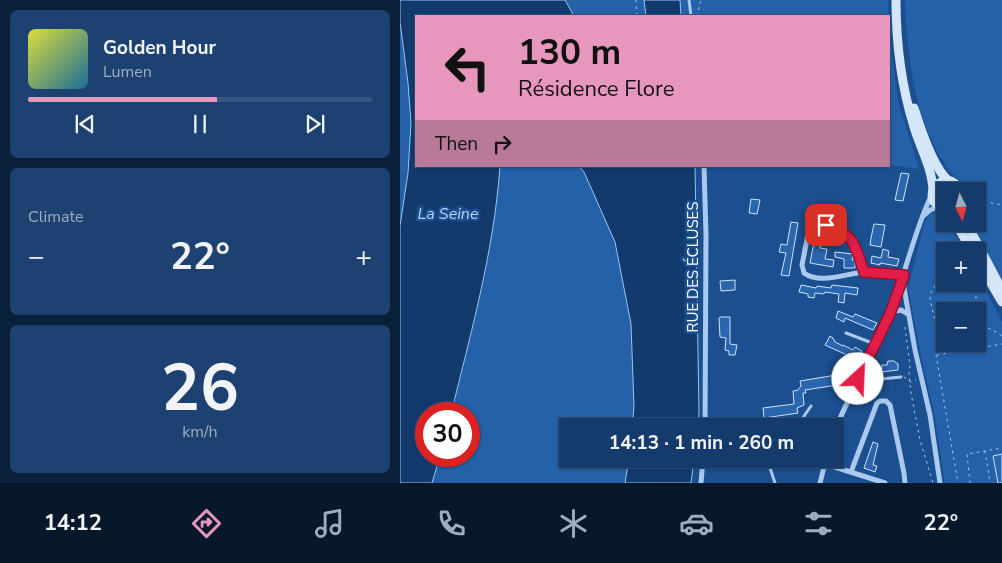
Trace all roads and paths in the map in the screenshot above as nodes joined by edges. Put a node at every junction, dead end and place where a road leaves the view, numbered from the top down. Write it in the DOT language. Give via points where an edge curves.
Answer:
graph roads {
  1 [pos="636,0"];
  2 [pos="689,0"];
  3 [pos="701,0"];
  4 [pos="896,0"];
  5 [pos="900,0"];
  6 [pos="637,15"];
  7 [pos="691,15"];
  8 [pos="698,15"];
  9 [pos="704,167"];
  10 [pos="949,181"];
  11 [pos="933,191"];
  12 [pos="936,202"];
  13 [pos="986,202"];
  14 [pos="1002,204"];
  15 [pos="936,209"];
  16 [pos="922,216"];
  17 [pos="971,232"];
  18 [pos="864,272"];
  19 [pos="986,275"];
  20 [pos="903,277"];
  21 [pos="936,284"];
  22 [pos="1002,290"];
  23 [pos="1002,302"];
  24 [pos="890,312"];
  25 [pos="909,315"];
  26 [pos="904,320"];
  27 [pos="986,327"];
  28 [pos="846,333"];
  29 [pos="1002,336"];
  30 [pos="875,344"];
  31 [pos="1002,344"];
  32 [pos="936,355"];
  33 [pos="901,376"];
  34 [pos="858,379"];
  35 [pos="922,379"];
  36 [pos="910,380"];
  37 [pos="811,406"];
  38 [pos="705,418"];
  39 [pos="803,418"];
  40 [pos="840,418"];
  41 [pos="1002,448"];
  42 [pos="985,451"];
  43 [pos="702,468"];
  44 [pos="770,468"];
  45 [pos="824,468"];
  46 [pos="842,468"];
  47 [pos="851,472"];
  48 [pos="701,483"];
  49 [pos="775,483"];
  50 [pos="820,483"];
  51 [pos="885,483"];
  52 [pos="904,483"];
  53 [pos="932,483"];
  54 [pos="940,483"];
  55 [pos="958,483"];
  56 [pos="970,483"];
  57 [pos="990,483"];
  1 -- 6 [label="path"];
  2 -- 7 [label="lane"];
  3 -- 8 [label="path"];
  4 -- 11 [label="main road" via="903,82"];
  5 -- 10 [label="main road" via="903,57 911,96 932,156"];
  9 -- 38 [label="street, RUE DES ÉCLUSES"];
  10 -- 11 [label="main road" via="940,182"];
  11 -- 12 [label="main road"];
  11 -- 16 [label="street"];
  13 -- 14 [label="path"];
  15 -- 16 [label="street"];
  16 -- 20 [label="street"];
  17 -- 22 [label="main road"];
  18 -- 18 [label="street" via="832,278 811,277 804,273 802,265 810,224 834,228 850,238"];
  18 -- 20 [label="street"];
  19 -- 23 [label="main road"];
  20 -- 24 [label="street"];
  20 -- 25 [label="street"];
  21 -- 32 [label="path" via="930,299 937,330"];
  24 -- 25 [label="street" via="901,310"];
  24 -- 30 [label="street"];
  25 -- 35 [label="street"];
  26 -- 36 [label="path"];
  27 -- 29 [label="path"];
  28 -- 30 [label="lane"];
  30 -- 34 [label="street"];
  31 -- 32 [label="path"];
  32 -- 55 [label="path"];
  33 -- 34 [label="lane"];
  33 -- 36 [label="path"];
  34 -- 40 [label="street"];
  35 -- 36 [label="path"];
  35 -- 54 [label="street"];
  36 -- 53 [label="path" via="920,440"];
  37 -- 39 [label="lane"];
  41 -- 42 [label="path"];
  42 -- 56 [label="path" via="967,454"];
  42 -- 57 [label="path"];
  43 -- 48 [label="street"];
  44 -- 49 [label="lane"];
  45 -- 50 [label="street"];
  46 -- 47 [label="street"];
  47 -- 51 [label="street"];
  47 -- 52 [label="street" via="876,403 886,401 890,405"];
}
